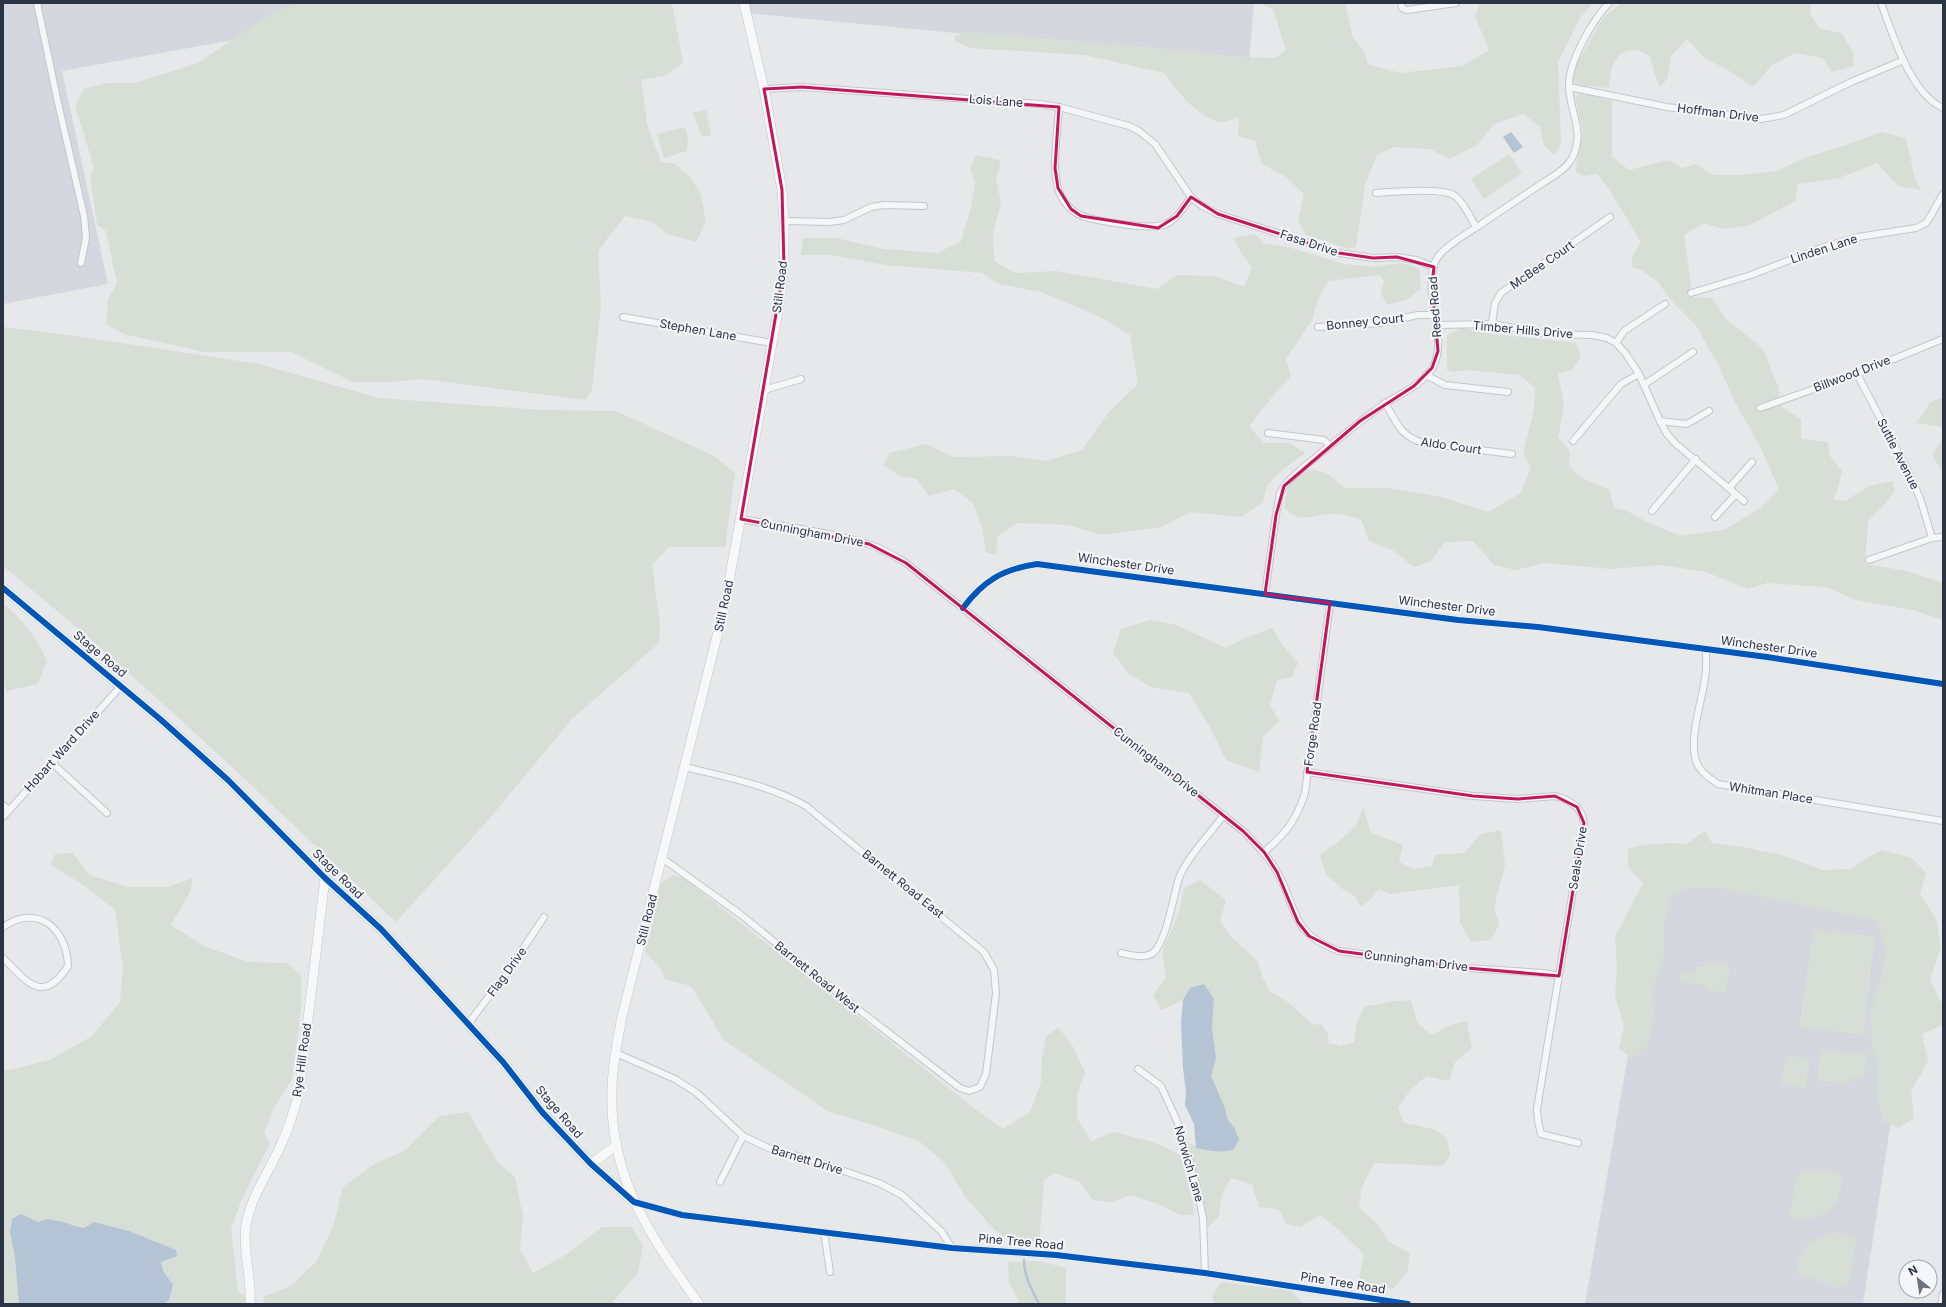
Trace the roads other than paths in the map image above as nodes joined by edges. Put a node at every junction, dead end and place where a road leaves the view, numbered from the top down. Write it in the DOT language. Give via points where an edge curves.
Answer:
graph roads {
  1 [pos="37,3"];
  2 [pos="744,3"];
  3 [pos="1400,3"];
  4 [pos="1456,3"];
  5 [pos="1609,3"];
  6 [pos="1881,3"];
  7 [pos="1904,60"];
  8 [pos="1569,87"];
  9 [pos="764,89"];
  10 [pos="1059,107"];
  11 [pos="1943,108"];
  12 [pos="1376,193"];
  13 [pos="1943,194"];
  14 [pos="1191,197"];
  15 [pos="924,206"];
  16 [pos="1610,217"];
  17 [pos="784,221"];
  18 [pos="1476,227"];
  19 [pos="81,263"];
  20 [pos="1434,267"];
  21 [pos="1692,293"];
  22 [pos="1665,304"];
  23 [pos="1436,315"];
  24 [pos="623,317"];
  25 [pos="1492,324"];
  26 [pos="1437,325"];
  27 [pos="1318,327"];
  28 [pos="1943,338"];
  29 [pos="772,343"];
  30 [pos="1616,343"];
  31 [pos="1693,352"];
  32 [pos="1639,374"];
  33 [pos="1857,374"];
  34 [pos="1426,375"];
  35 [pos="802,378"];
  36 [pos="1645,384"];
  37 [pos="764,390"];
  38 [pos="1508,392"];
  39 [pos="1385,403"];
  40 [pos="1760,408"];
  41 [pos="1709,411"];
  42 [pos="1660,421"];
  43 [pos="1268,433"];
  44 [pos="1573,441"];
  45 [pos="1330,446"];
  46 [pos="1512,454"];
  47 [pos="1696,460"];
  48 [pos="1752,462"];
  49 [pos="1729,488"];
  50 [pos="1736,494"];
  51 [pos="1744,501"];
  52 [pos="1652,511"];
  53 [pos="1715,517"];
  54 [pos="741,519"];
  55 [pos="1943,537"];
  56 [pos="1932,538"];
  57 [pos="1869,560"];
  58 [pos="3,588"];
  59 [pos="1265,594"];
  60 [pos="1330,603"];
  61 [pos="963,608"];
  62 [pos="1706,650"];
  63 [pos="1943,684"];
  64 [pos="121,686"];
  65 [pos="51,762"];
  66 [pos="685,767"];
  67 [pos="1307,772"];
  68 [pos="3,805"];
  69 [pos="9,810"];
  70 [pos="107,813"];
  71 [pos="1224,816"];
  72 [pos="3,817"];
  73 [pos="1943,821"];
  74 [pos="1264,852"];
  75 [pos="662,858"];
  76 [pos="325,878"];
  77 [pos="544,917"];
  78 [pos="3,927"];
  79 [pos="1121,953"];
  80 [pos="3,958"];
  81 [pos="1559,976"];
  82 [pos="468,1024"];
  83 [pos="616,1053"];
  84 [pos="1138,1069"];
  85 [pos="974,1091"];
  86 [pos="743,1136"];
  87 [pos="1578,1143"];
  88 [pos="617,1145"];
  89 [pos="591,1164"];
  90 [pos="720,1182"];
  91 [pos="634,1202"];
  92 [pos="824,1232"];
  93 [pos="952,1248"];
  94 [pos="830,1272"];
  95 [pos="1205,1273"];
  96 [pos="1943,1294"];
  97 [pos="250,1304"];
  98 [pos="699,1304"];
  99 [pos="1408,1304"];
  100 [pos="1941,1304"];
  1 -- 19 [label="street" via="84,216 86,238"];
  2 -- 9 [label="main road, Still Road"];
  3 -- 4 [label="street" via="1402,8 1407,10"];
  5 -- 8 [label="street, Reed Road" via="1573,61"];
  6 -- 7 [label="street"];
  7 -- 8 [label="street, Hoffman Drive" via="1851,82 1784,115 1761,119 1667,106"];
  7 -- 11 [label="street" via="1914,81 1925,95"];
  8 -- 18 [label="street, Reed Road" via="1579,133 1571,160 1549,178"];
  9 -- 10 [label="street, Lois Lane" via="802,87"];
  9 -- 17 [label="main road, Still Road" via="782,190"];
  10 -- 14 [label="street, Lois Lane" via="1140,131 1155,144"];
  10 -- 14 [label="street" via="1057,181 1062,198 1081,216 1158,228 1177,216"];
  12 -- 18 [label="street" via="1426,191 1454,195 1462,202"];
  13 -- 21 [label="street, Linden Lane" via="1930,217 1916,228 1858,237"];
  14 -- 20 [label="street, Fasa Drive" via="1218,214 1339,253 1367,258 1403,258"];
  15 -- 17 [label="street" via="884,204 871,207 844,220"];
  16 -- 25 [label="street, McBee Court" via="1501,293 1495,303"];
  17 -- 29 [label="main road, Still Road" via="784,267"];
  18 -- 20 [label="street, Reed Road" via="1441,253"];
  20 -- 23 [label="street, Reed Road" via="1432,284"];
  22 -- 30 [label="street" via="1624,331"];
  23 -- 26 [label="street, Reed Road"];
  23 -- 27 [label="street, Bonney Court" via="1418,315 1380,323"];
  24 -- 29 [label="street, Stephen Lane"];
  25 -- 26 [label="street, Timber Hills Drive"];
  25 -- 30 [label="street, Timber Hills Drive" via="1549,334 1592,334"];
  26 -- 34 [label="street, Reed Road" via="1438,351 1432,368"];
  28 -- 33 [label="street, Billwood Drive"];
  29 -- 37 [label="main road, Still Road"];
  30 -- 32 [label="street, Timber Hills Drive"];
  31 -- 36 [label="street"];
  32 -- 36 [label="street, Timber Hills Drive"];
  32 -- 44 [label="street" via="1621,384"];
  33 -- 40 [label="street, Billwood Drive"];
  33 -- 56 [label="street, Suttie Avenue" via="1910,475"];
  34 -- 38 [label="street" via="1445,385"];
  34 -- 39 [label="street, Reed Road" via="1414,386"];
  35 -- 37 [label="street"];
  36 -- 42 [label="street, Timber Hills Drive"];
  37 -- 54 [label="main road, Still Road"];
  39 -- 45 [label="street, Reed Road"];
  39 -- 46 [label="street, Aldo Court" via="1403,433 1409,438 1423,443"];
  41 -- 42 [label="street" via="1687,424"];
  42 -- 47 [label="street, Timber Hills Drive" via="1676,444"];
  43 -- 45 [label="street" via="1324,440"];
  45 -- 59 [label="street, Reed Road" via="1289,479 1280,493"];
  47 -- 49 [label="street, Timber Hills Drive"];
  47 -- 52 [label="street"];
  48 -- 49 [label="street"];
  49 -- 50 [label="street, Timber Hills Drive"];
  50 -- 51 [label="street, Timber Hills Drive"];
  50 -- 53 [label="street"];
  54 -- 61 [label="street, Cunningham Drive" via="869,544 906,563"];
  54 -- 66 [label="main road, Still Road" via="725,604"];
  55 -- 56 [label="street"];
  56 -- 57 [label="street"];
  58 -- 64 [label="main road, Stage Road"];
  59 -- 60 [label="street, Winchester Drive"];
  59 -- 61 [label="street, Winchester Drive" via="1037,564 1020,566 1000,573 984,584"];
  60 -- 62 [label="street, Winchester Drive"];
  60 -- 67 [label="street, Forge Road"];
  61 -- 71 [label="street, Cunningham Drive"];
  62 -- 63 [label="street, Winchester Drive"];
  62 -- 73 [label="street, Whitman Place" via="1706,675 1694,743 1695,758 1706,776 1718,784"];
  64 -- 65 [label="street, Hobart Ward Drive"];
  64 -- 76 [label="main road, Stage Road" via="228,780"];
  65 -- 69 [label="street, Hobart Ward Drive"];
  65 -- 70 [label="street"];
  66 -- 75 [label="main road, Still Road"];
  66 -- 85 [label="street, Barnett Road East" via="789,796 806,806 984,952 994,970 996,993 986,1074 980,1087"];
  67 -- 74 [label="street, Forge Road" via="1299,812 1285,834"];
  67 -- 81 [label="street, Seals Drive" via="1473,796 1518,799 1555,796 1577,807 1584,823"];
  68 -- 69 [label="street"];
  69 -- 72 [label="street, Hobart Ward Drive"];
  71 -- 74 [label="street, Cunningham Drive"];
  71 -- 79 [label="street" via="1199,846 1180,876 1163,938 1157,949 1142,956"];
  74 -- 81 [label="street, Cunningham Drive" via="1277,872 1298,922 1309,936 1324,946 1339,951 1452,966"];
  75 -- 83 [label="main road, Still Road" via="621,1022"];
  75 -- 85 [label="street, Barnett Road West" via="740,914 960,1088"];
  76 -- 82 [label="main road, Stage Road" via="381,929"];
  76 -- 97 [label="main road, Rye Hill Road" via="300,1086 281,1145 253,1203 246,1225"];
  77 -- 82 [label="street, Flag Drive" via="514,964"];
  78 -- 80 [label="street" via="13,921 29,917 45,920 64,943 68,953 68,966 45,988 31,985"];
  81 -- 87 [label="street, Seals Drive" via="1537,1109 1538,1121 1541,1134"];
  82 -- 89 [label="main road, Stage Road" via="503,1062 542,1112"];
  83 -- 86 [label="street, Barnett Drive" via="675,1079 697,1093"];
  83 -- 88 [label="main road, Still Road" via="612,1092"];
  84 -- 95 [label="street, Norwich Lane" via="1161,1086 1177,1121 1196,1184 1203,1218"];
  86 -- 90 [label="street"];
  86 -- 93 [label="street, Barnett Drive" via="775,1151 806,1158 879,1183 899,1193 942,1232"];
  88 -- 89 [label="main road"];
  88 -- 91 [label="main road, Still Road"];
  89 -- 91 [label="main road, Stage Road"];
  91 -- 92 [label="street, Pine Tree Road" via="682,1215"];
  91 -- 98 [label="main road" via="664,1255"];
  92 -- 93 [label="street, Pine Tree Road"];
  92 -- 94 [label="street"];
  93 -- 95 [label="street, Pine Tree Road" via="1056,1255"];
  95 -- 99 [label="street, Pine Tree Road"];
  96 -- 100 [label="street"];
}
